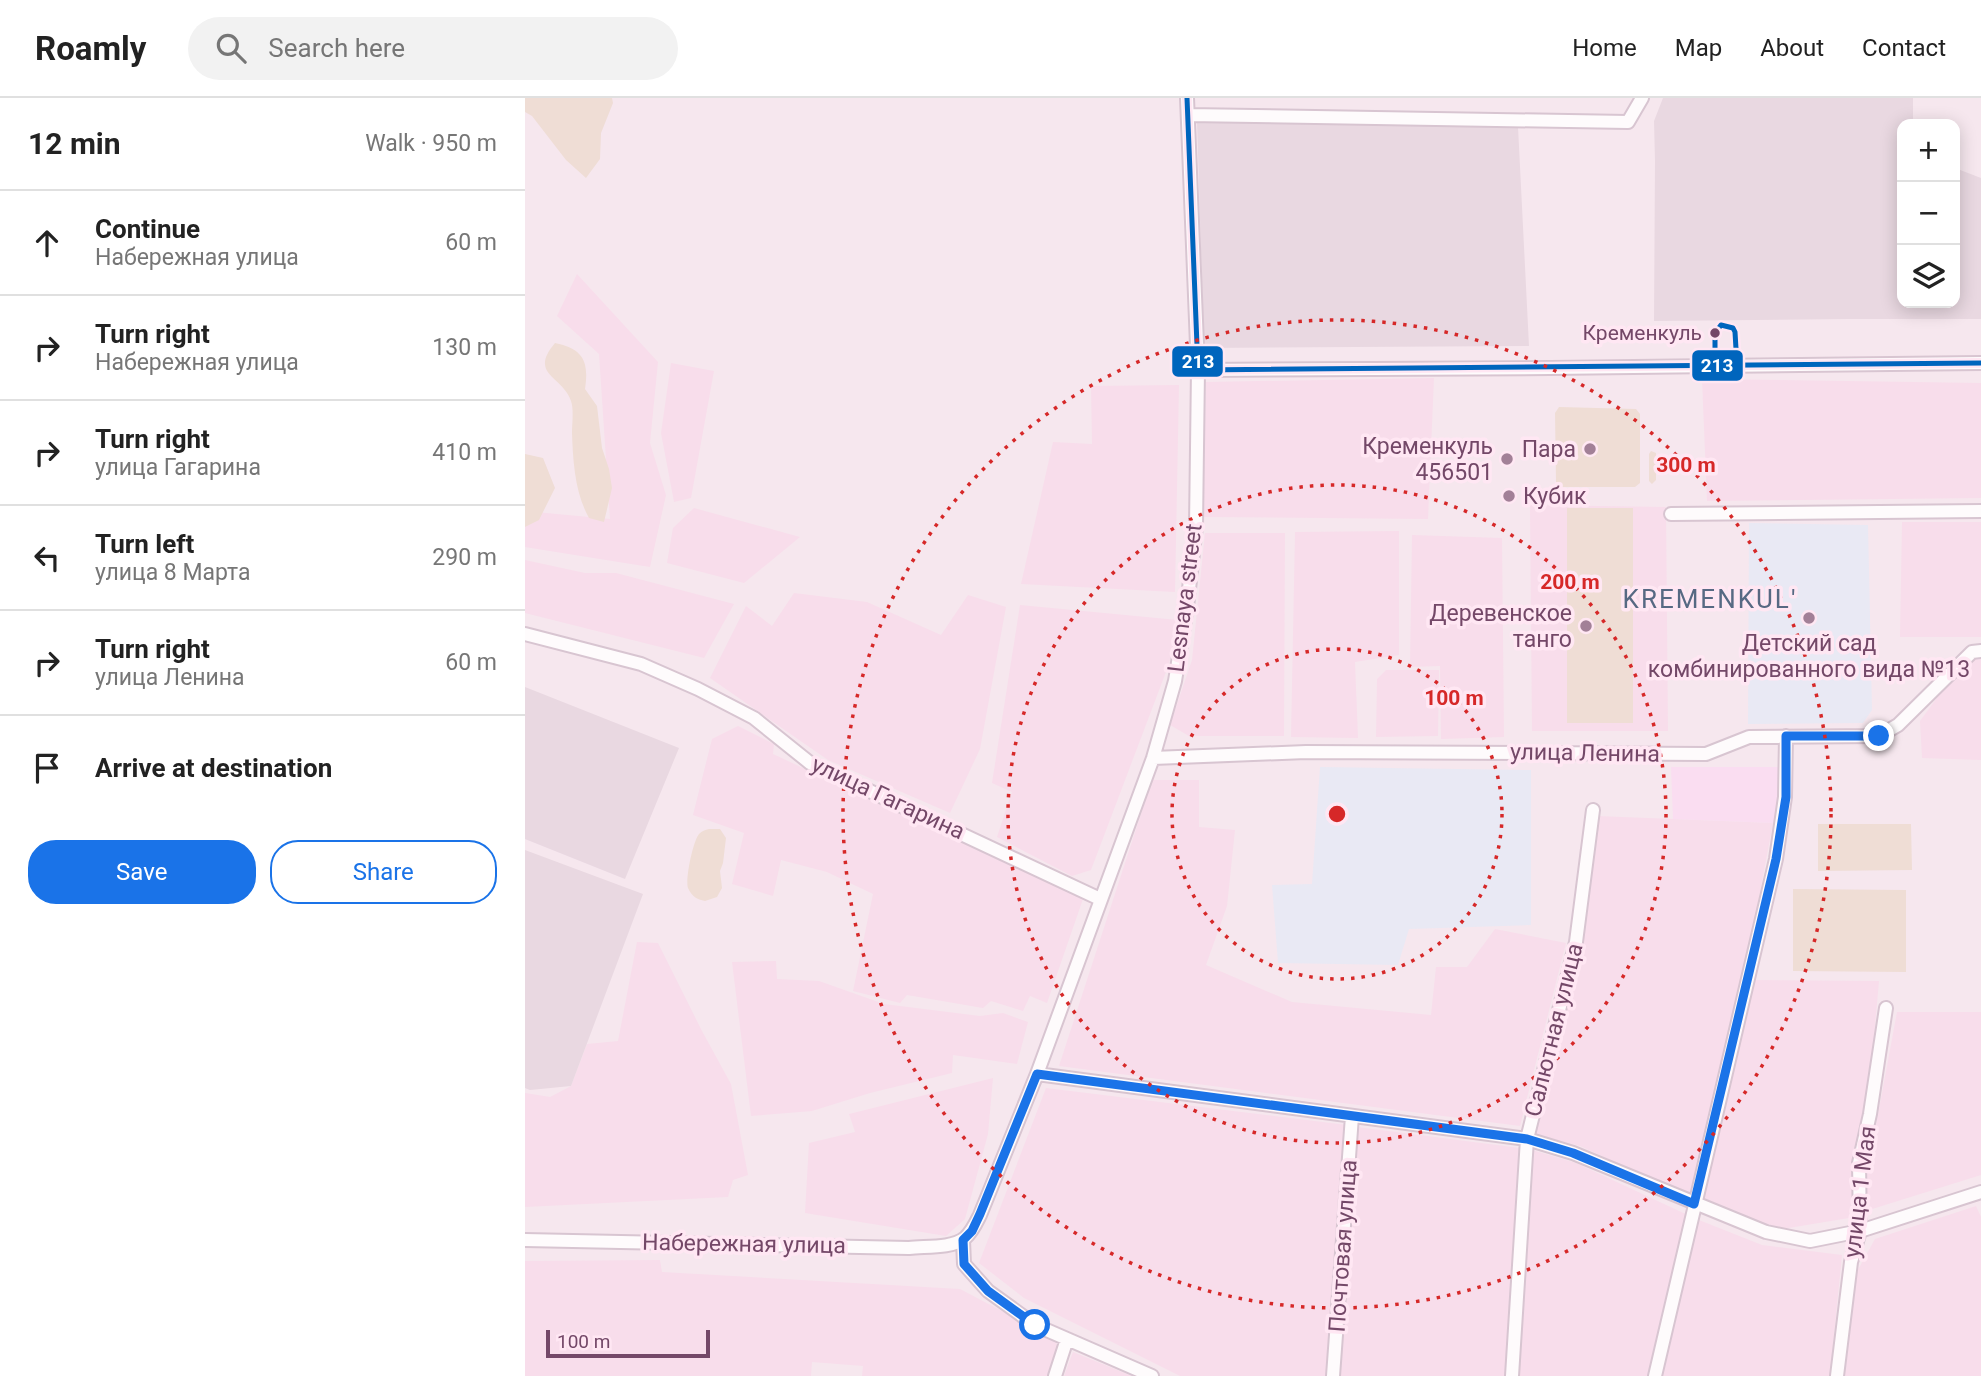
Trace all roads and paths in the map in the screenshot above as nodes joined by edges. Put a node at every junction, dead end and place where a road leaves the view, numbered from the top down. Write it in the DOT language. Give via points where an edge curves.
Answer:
graph roads {
  1 [pos="1187,98"];
  2 [pos="1642,98"];
  3 [pos="1188,115"];
  4 [pos="1981,363"];
  5 [pos="1198,370"];
  6 [pos="1981,511"];
  7 [pos="1671,514"];
  8 [pos="525,634"];
  9 [pos="1981,652"];
  10 [pos="1786,736"];
  11 [pos="1153,758"];
  12 [pos="1593,810"];
  13 [pos="1100,899"];
  14 [pos="1885,1009"];
  15 [pos="1037,1074"];
  16 [pos="1352,1116"];
  17 [pos="1527,1139"];
  18 [pos="1980,1196"];
  19 [pos="1694,1204"];
  20 [pos="1860,1231"];
  21 [pos="1837,1235"];
  22 [pos="525,1240"];
  23 [pos="963,1240"];
  24 [pos="1851,1262"];
  25 [pos="1067,1339"];
  26 [pos="1055,1376"];
  27 [pos="1152,1376"];
  28 [pos="1333,1376"];
  29 [pos="1512,1376"];
  30 [pos="1655,1376"];
  31 [pos="1837,1376"];
  1 -- 3 [label="street, Lesnaya street"];
  2 -- 3 [label="street" via="1627,122"];
  3 -- 5 [label="street, Lesnaya street"];
  4 -- 5 [label="street"];
  5 -- 11 [label="street, Lesnaya street" via="1193,552 1175,681"];
  6 -- 7 [label="street"];
  8 -- 13 [label="street, улица Гагарина" via="641,664 698,689 754,718 810,763"];
  9 -- 10 [label="street, улица Ленина" via="1972,652 1898,725 1879,736"];
  10 -- 11 [label="street, улица Ленина" via="1749,737 1706,754 1306,752"];
  10 -- 19 [label="street" via="1786,797 1776,859"];
  11 -- 13 [label="street, Lesnaya street"];
  12 -- 17 [label="street, Салютная улица" via="1576,942"];
  13 -- 15 [label="street, Lesnaya street"];
  14 -- 20 [label="street, улица 1 Мая" via="1859,1163"];
  15 -- 16 [label="street"];
  15 -- 23 [label="street" via="980,1214"];
  16 -- 17 [label="street"];
  16 -- 28 [label="street, Почтовая улица"];
  17 -- 19 [label="street" via="1573,1153"];
  17 -- 29 [label="street, Салютная улица"];
  18 -- 20 [label="street"];
  19 -- 21 [label="street" via="1766,1232 1809,1241"];
  19 -- 30 [label="street"];
  20 -- 21 [label="street"];
  20 -- 24 [label="street, улица 1 Мая"];
  21 -- 24 [label="street"];
  22 -- 23 [label="street, Набережная улица" via="909,1248"];
  23 -- 25 [label="street" via="964,1264 988,1291 1035,1325"];
  24 -- 31 [label="street, улица 1 Мая"];
  25 -- 26 [label="street"];
  25 -- 27 [label="street"];
}
